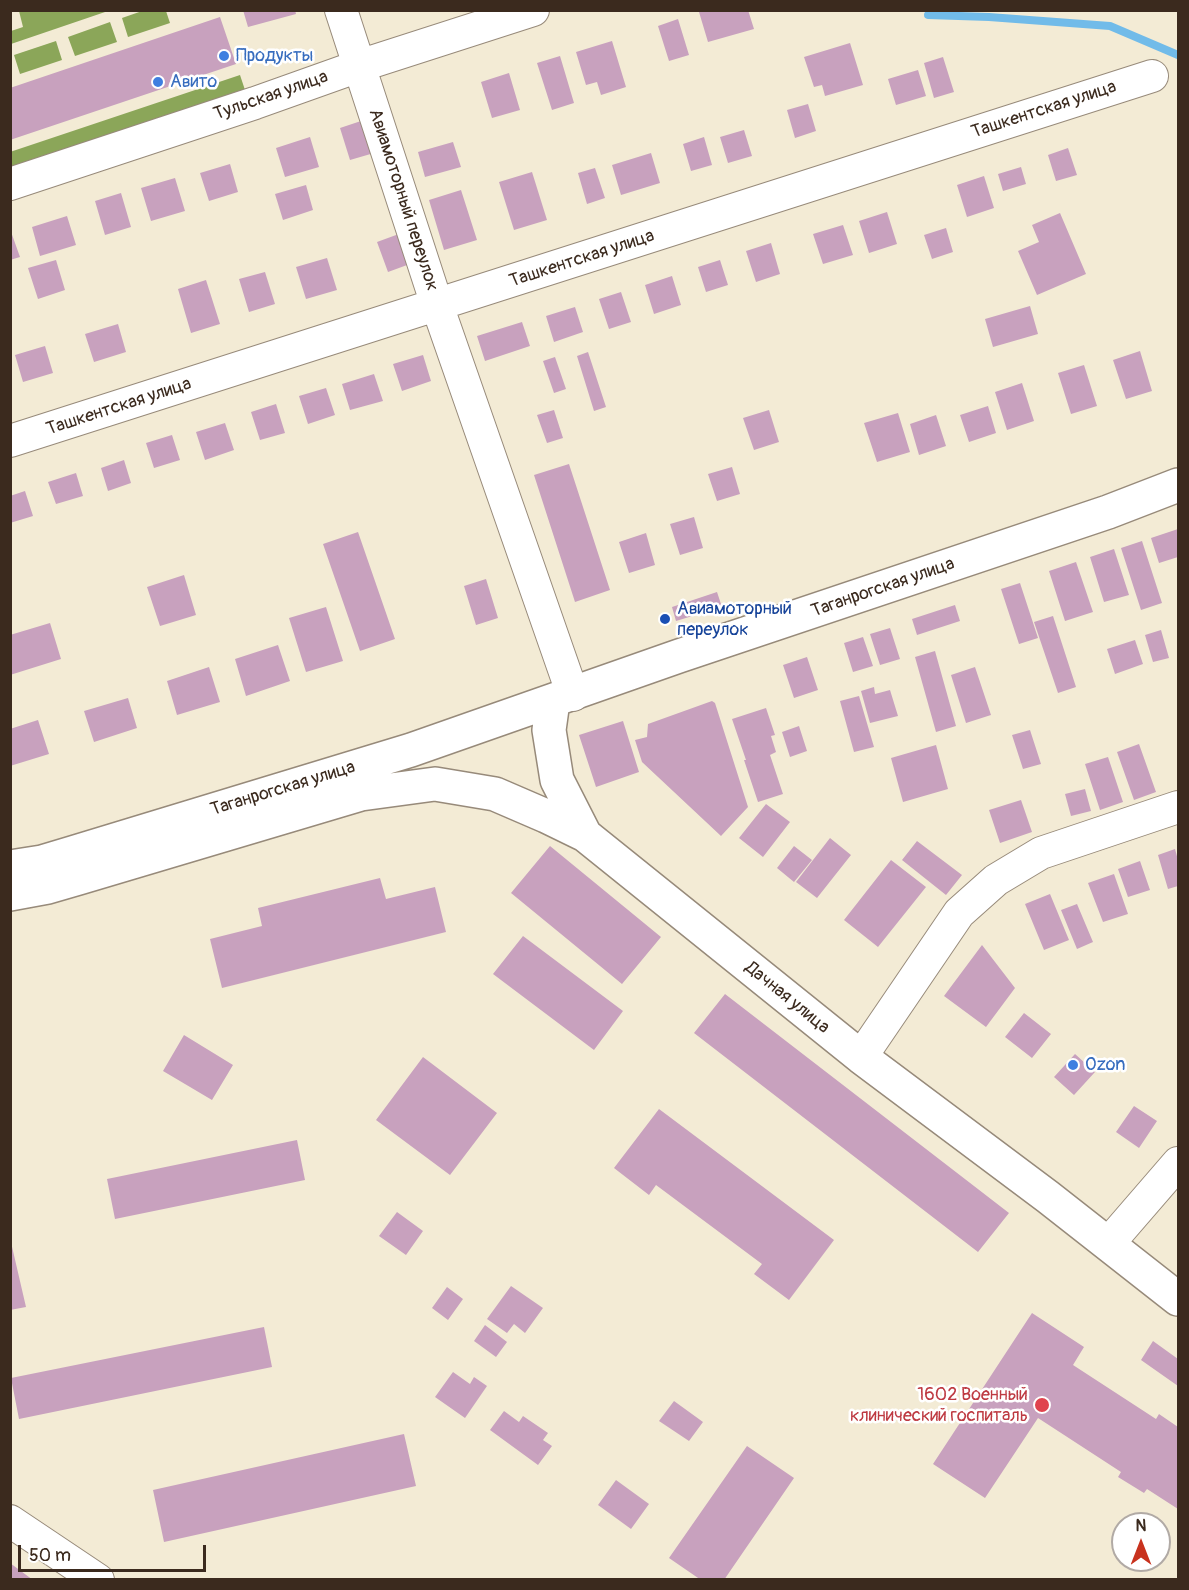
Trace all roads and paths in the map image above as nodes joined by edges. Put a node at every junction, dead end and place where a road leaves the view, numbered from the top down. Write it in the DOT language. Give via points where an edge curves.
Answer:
graph roads {
  1 [pos="342,10"];
  2 [pos="533,10"];
  3 [pos="359,66"];
  4 [pos="1152,76"];
  5 [pos="10,184"];
  6 [pos="437,305"];
  7 [pos="10,441"];
  8 [pos="1179,485"];
  9 [pos="563,698"];
  10 [pos="361,794"];
  11 [pos="1179,807"];
  12 [pos="585,835"];
  13 [pos="10,867"];
  14 [pos="10,894"];
  15 [pos="861,1057"];
  16 [pos="1179,1163"];
  17 [pos="1108,1244"];
  18 [pos="1179,1299"];
  19 [pos="10,1521"];
  20 [pos="98,1580"];
  1 -- 3 [label="street, Авиамоторный переулок"];
  2 -- 3 [label="street, Тульская улица"];
  3 -- 5 [label="street, Тульская улица"];
  3 -- 6 [label="street, Авиамоторный переулок"];
  4 -- 6 [label="street, Ташкентская улица"];
  6 -- 7 [label="street, Ташкентская улица"];
  6 -- 9 [label="street, Авиамоторный переулок"];
  8 -- 9 [label="main road, Таганрогская улица"];
  9 -- 12 [label="main road" via="549,730 557,780"];
  9 -- 13 [label="main road, Таганрогская улица" via="388,757 72,854"];
  10 -- 12 [label="main road, Дачная улица" via="435,784 495,794"];
  10 -- 14 [label="main road, Таганрогская улица" via="59,884"];
  11 -- 15 [label="street" via="1041,853 996,880 959,913"];
  12 -- 15 [label="main road, Дачная улица"];
  15 -- 17 [label="main road, Дачная улица"];
  16 -- 17 [label="street"];
  17 -- 18 [label="main road, Дачная улица"];
  19 -- 20 [label="street"];
}
